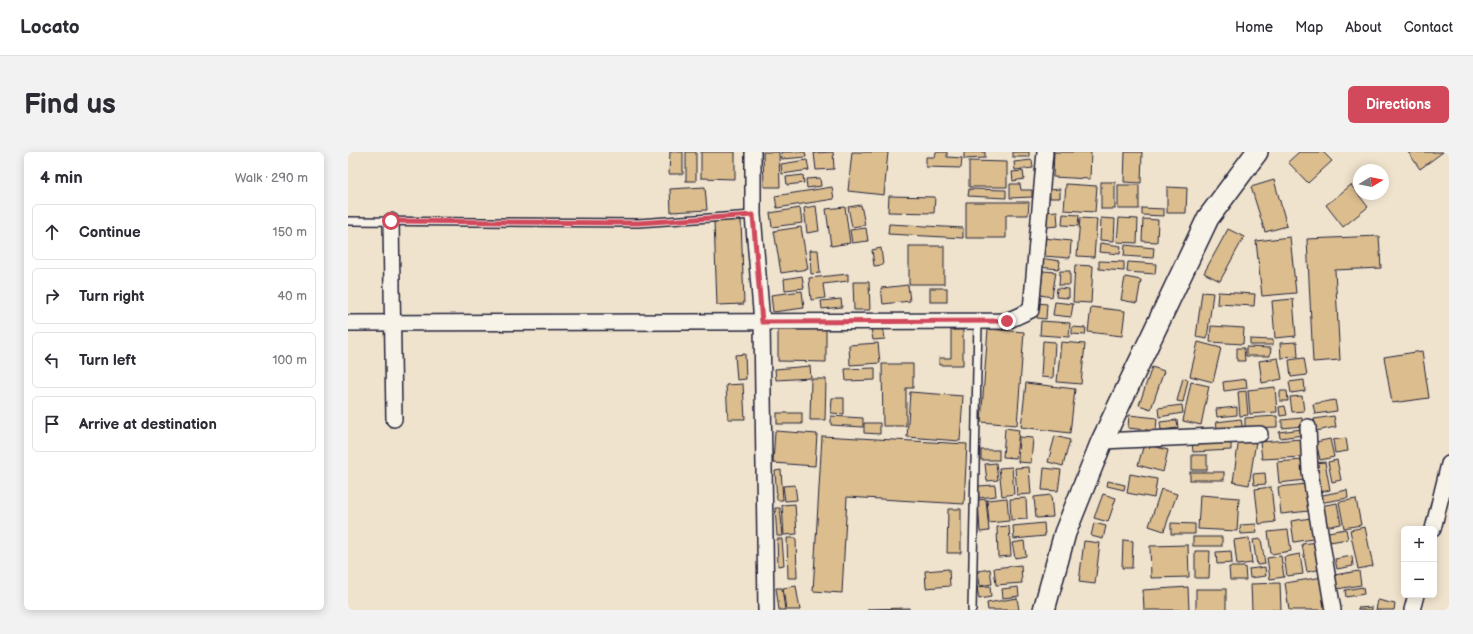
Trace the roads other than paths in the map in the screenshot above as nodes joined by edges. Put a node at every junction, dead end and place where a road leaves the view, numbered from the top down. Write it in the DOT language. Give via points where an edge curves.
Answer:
graph roads {
  1 [pos="753,152"];
  2 [pos="1045,152"];
  3 [pos="1257,152"];
  4 [pos="753,215"];
  5 [pos="348,221"];
  6 [pos="391,221"];
  7 [pos="978,321"];
  8 [pos="762,322"];
  9 [pos="348,323"];
  10 [pos="393,323"];
  11 [pos="394,419"];
  12 [pos="1308,427"];
  13 [pos="1260,434"];
  14 [pos="1102,441"];
  15 [pos="1449,464"];
  16 [pos="1434,526"];
  17 [pos="1415,598"];
  18 [pos="766,610"];
  19 [pos="972,610"];
  20 [pos="1044,610"];
  21 [pos="1333,610"];
  22 [pos="1412,610"];
  1 -- 4 [label="street"];
  2 -- 7 [label="street" via="1031,310 1007,321"];
  3 -- 14 [label="main road" via="1208,218"];
  4 -- 6 [label="lane" via="638,223"];
  4 -- 8 [label="street"];
  5 -- 6 [label="lane"];
  6 -- 10 [label="street"];
  7 -- 8 [label="street"];
  7 -- 19 [label="lane"];
  8 -- 10 [label="street"];
  8 -- 18 [label="street"];
  9 -- 10 [label="street"];
  10 -- 11 [label="street"];
  12 -- 21 [label="street" via="1310,472"];
  13 -- 14 [label="street"];
  14 -- 20 [label="main road" via="1065,533"];
  15 -- 16 [label="street"];
  17 -- 22 [label="street"];
}
